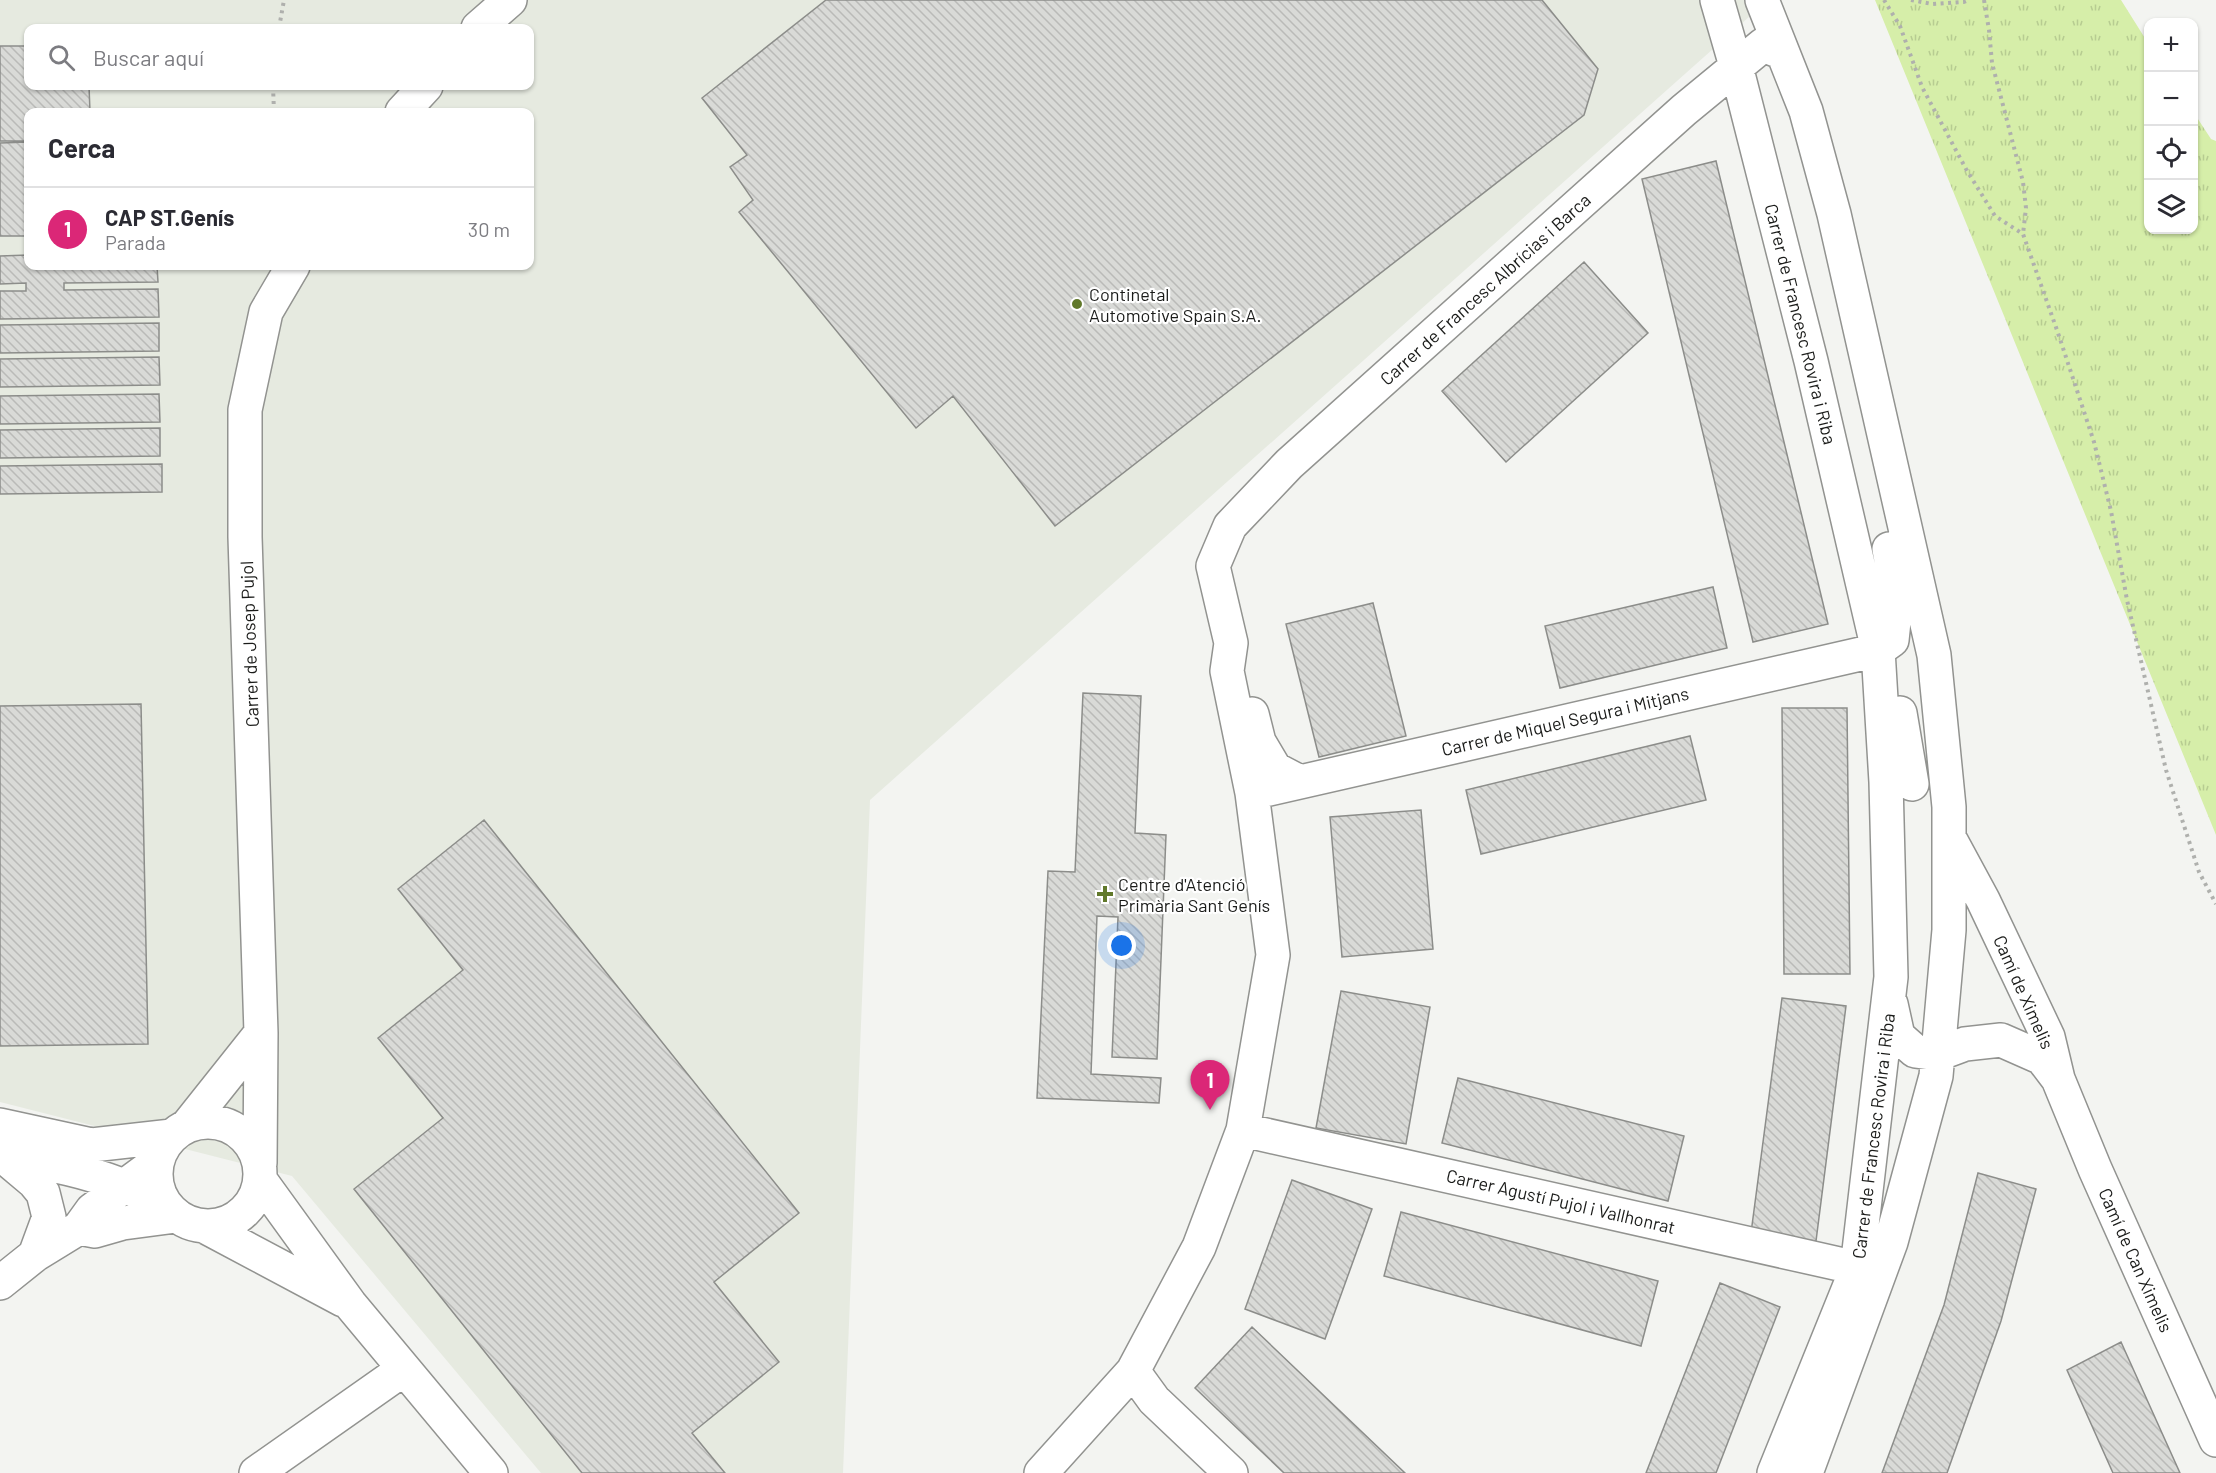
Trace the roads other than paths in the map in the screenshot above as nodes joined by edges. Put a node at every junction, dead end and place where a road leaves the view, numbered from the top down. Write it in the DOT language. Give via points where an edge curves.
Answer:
graph roads {
  1 [pos="510,0"];
  2 [pos="1717,0"];
  3 [pos="1762,0"];
  4 [pos="483,24"];
  5 [pos="1783,53"];
  6 [pos="1736,66"];
  7 [pos="422,90"];
  8 [pos="406,108"];
  9 [pos="291,270"];
  10 [pos="1882,423"];
  11 [pos="1231,643"];
  12 [pos="1878,650"];
  13 [pos="1298,781"];
  14 [pos="1899,783"];
  15 [pos="1252,793"];
  16 [pos="1949,822"];
  17 [pos="1889,996"];
  18 [pos="261,1033"];
  19 [pos="1938,1054"];
  20 [pos="2058,1079"];
  21 [pos="0,1125"];
  22 [pos="1244,1130"];
  23 [pos="172,1141"];
  24 [pos="4,1159"];
  25 [pos="260,1172"];
  26 [pos="124,1186"];
  27 [pos="182,1215"];
  28 [pos="79,1228"];
  29 [pos="34,1255"];
  30 [pos="1868,1272"];
  31 [pos="0,1283"];
  32 [pos="350,1304"];
  33 [pos="404,1370"];
  34 [pos="1133,1371"];
  35 [pos="2216,1440"];
  36 [pos="1058,1467"];
  37 [pos="256,1473"];
  38 [pos="491,1473"];
  39 [pos="1231,1473"];
  40 [pos="1774,1473"];
  41 [pos="1806,1473"];
  1 -- 4 [label="street"];
  2 -- 6 [label="street, Carrer de Francesc Rovira i Riba"];
  3 -- 5 [label="street, Carrer de Francesc Rovira i Riba"];
  5 -- 6 [label="street, Carrer de Francesc Albrícias i Barca" via="1763,45"];
  5 -- 10 [label="street, Carrer de Francesc Rovira i Riba" via="1806,111 1834,214"];
  6 -- 11 [label="street, Carrer de Francesc Albrícias i Barca" via="1289,464 1230,526 1213,566"];
  6 -- 12 [label="street, Carrer de Francesc Rovira i Riba" via="1811,361"];
  7 -- 8 [label="street"];
  9 -- 18 [label="street, Carrer de Josep Pujol" via="266,312 245,410 245,537"];
  10 -- 12 [label="street, Carrer de Francesc Rovira i Riba" via="1874,456 1897,593 1893,640"];
  10 -- 16 [label="street, Carrer de Francesc Rovira i Riba" via="1934,655"];
  11 -- 13 [label="street" via="1259,742 1275,769"];
  11 -- 15 [label="street" via="1227,671"];
  12 -- 13 [label="street, Carrer de Miquel Segura i Mitjans"];
  12 -- 14 [label="street, Carrer de Francesc Rovira i Riba"];
  13 -- 15 [label="street, Carrer de Miquel Segura i Mitjans"];
  14 -- 16 [label="street" via="1932,794"];
  14 -- 17 [label="street, Carrer de Francesc Rovira i Riba"];
  15 -- 22 [label="street" via="1273,955"];
  16 -- 19 [label="street, Carrer de Francesc Rovira i Riba" via="1948,930"];
  16 -- 20 [label="street, Camí de Ximelis" via="2048,1037"];
  17 -- 19 [label="street" via="1898,1036 1915,1051"];
  17 -- 30 [label="street, Carrer de Francesc Rovira i Riba"];
  18 -- 23 [label="street"];
  18 -- 25 [label="street, Carrer de Josep Pujol"];
  19 -- 20 [label="street, Camí de Ximelis" via="1965,1044 2001,1040 2042,1058"];
  19 -- 30 [label="street, Carrer de Francesc Rovira i Riba" via="1936,1076 1891,1242"];
  20 -- 35 [label="street, Camí de Can Ximelis"];
  21 -- 23 [label="street" via="92,1145"];
  22 -- 30 [label="street, Carrer Agustí Pujol i Vallhonrat"];
  22 -- 34 [label="street" via="1199,1247"];
  23 -- 25 [label="street" via="213,1122 232,1128 253,1146"];
  23 -- 26 [label="street"];
  23 -- 27 [label="street" via="156,1181"];
  24 -- 26 [label="street" via="41,1163"];
  24 -- 29 [label="street" via="43,1193 49,1217"];
  25 -- 27 [label="street" via="252,1205 239,1218 224,1225"];
  25 -- 32 [label="street"];
  26 -- 27 [label="street"];
  26 -- 28 [label="street" via="92,1210"];
  27 -- 28 [label="street" via="95,1231"];
  27 -- 32 [label="street"];
  28 -- 29 [label="street"];
  29 -- 31 [label="street"];
  30 -- 40 [label="street, Carrer de Francesc Rovira i Riba"];
  30 -- 41 [label="street, Carrer de Francesc Rovira i Riba"];
  32 -- 33 [label="street"];
  33 -- 37 [label="street"];
  33 -- 38 [label="street"];
  34 -- 36 [label="street"];
  34 -- 39 [label="street" via="1154,1400"];
}
